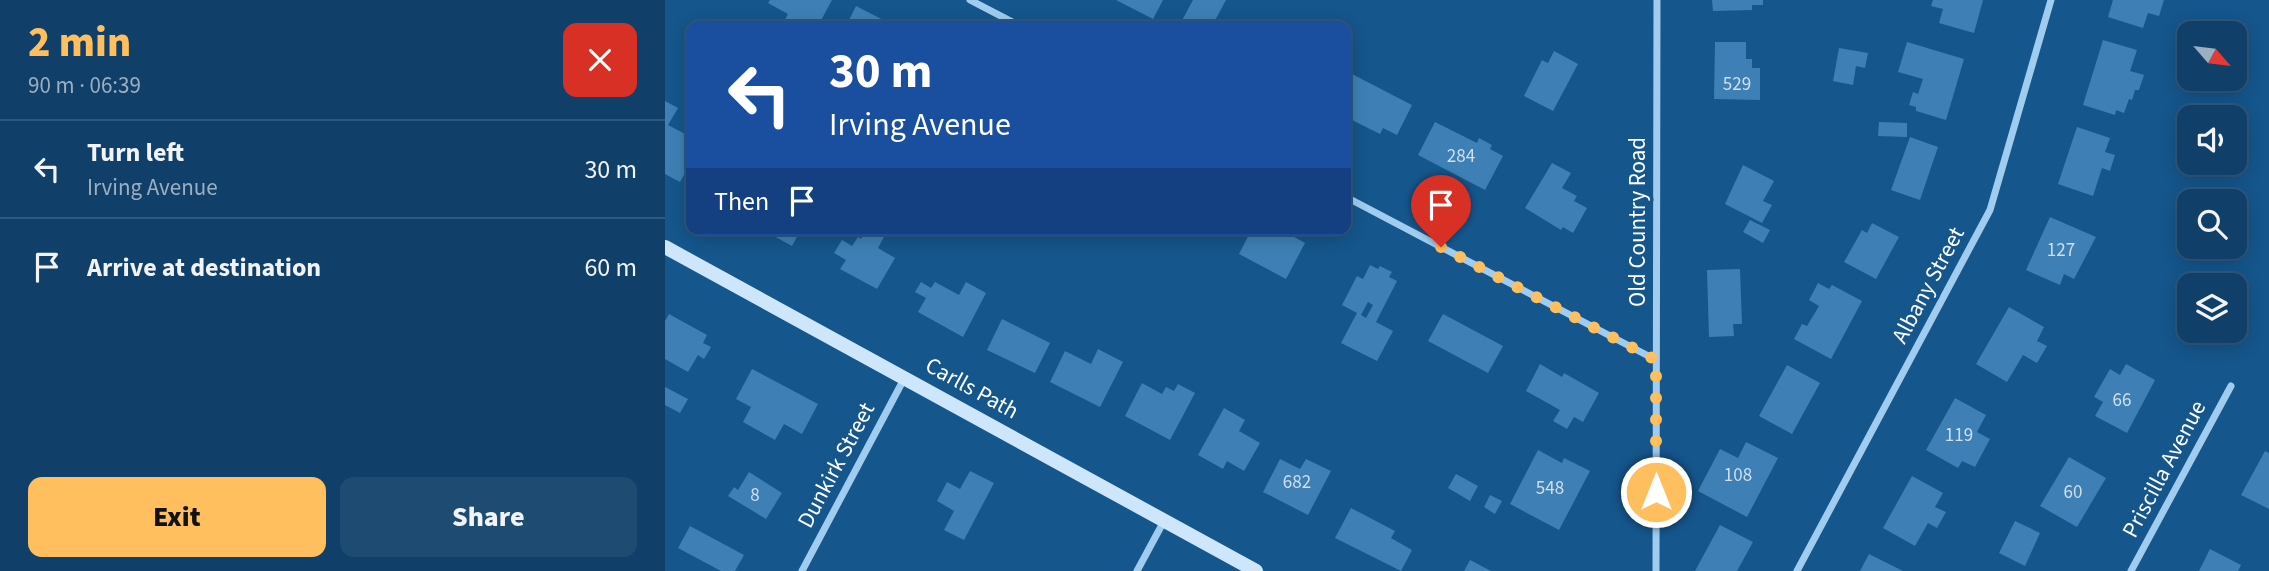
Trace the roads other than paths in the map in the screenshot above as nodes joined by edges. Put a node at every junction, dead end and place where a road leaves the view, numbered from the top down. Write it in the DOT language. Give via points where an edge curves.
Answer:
graph roads {
  1 [pos="970,0"];
  2 [pos="1657,0"];
  3 [pos="2050,0"];
  4 [pos="1010,21"];
  5 [pos="1351,200"];
  6 [pos="665,247"];
  7 [pos="1656,360"];
  8 [pos="905,377"];
  9 [pos="2231,386"];
  10 [pos="1164,520"];
  11 [pos="802,571"];
  12 [pos="1137,571"];
  13 [pos="1256,571"];
  14 [pos="1656,571"];
  15 [pos="1797,571"];
  16 [pos="2131,571"];
  1 -- 4 [label="street"];
  2 -- 7 [label="street, Old Country Road"];
  3 -- 15 [label="street, Albany Street" via="1990,210"];
  5 -- 7 [label="street"];
  6 -- 8 [label="street, Carlls Path"];
  7 -- 14 [label="street, Old Country Road"];
  8 -- 10 [label="street, Carlls Path"];
  8 -- 11 [label="street, Dunkirk Street"];
  9 -- 16 [label="street, Priscilla Avenue"];
  10 -- 12 [label="street"];
  10 -- 13 [label="street, Carlls Path"];
}
